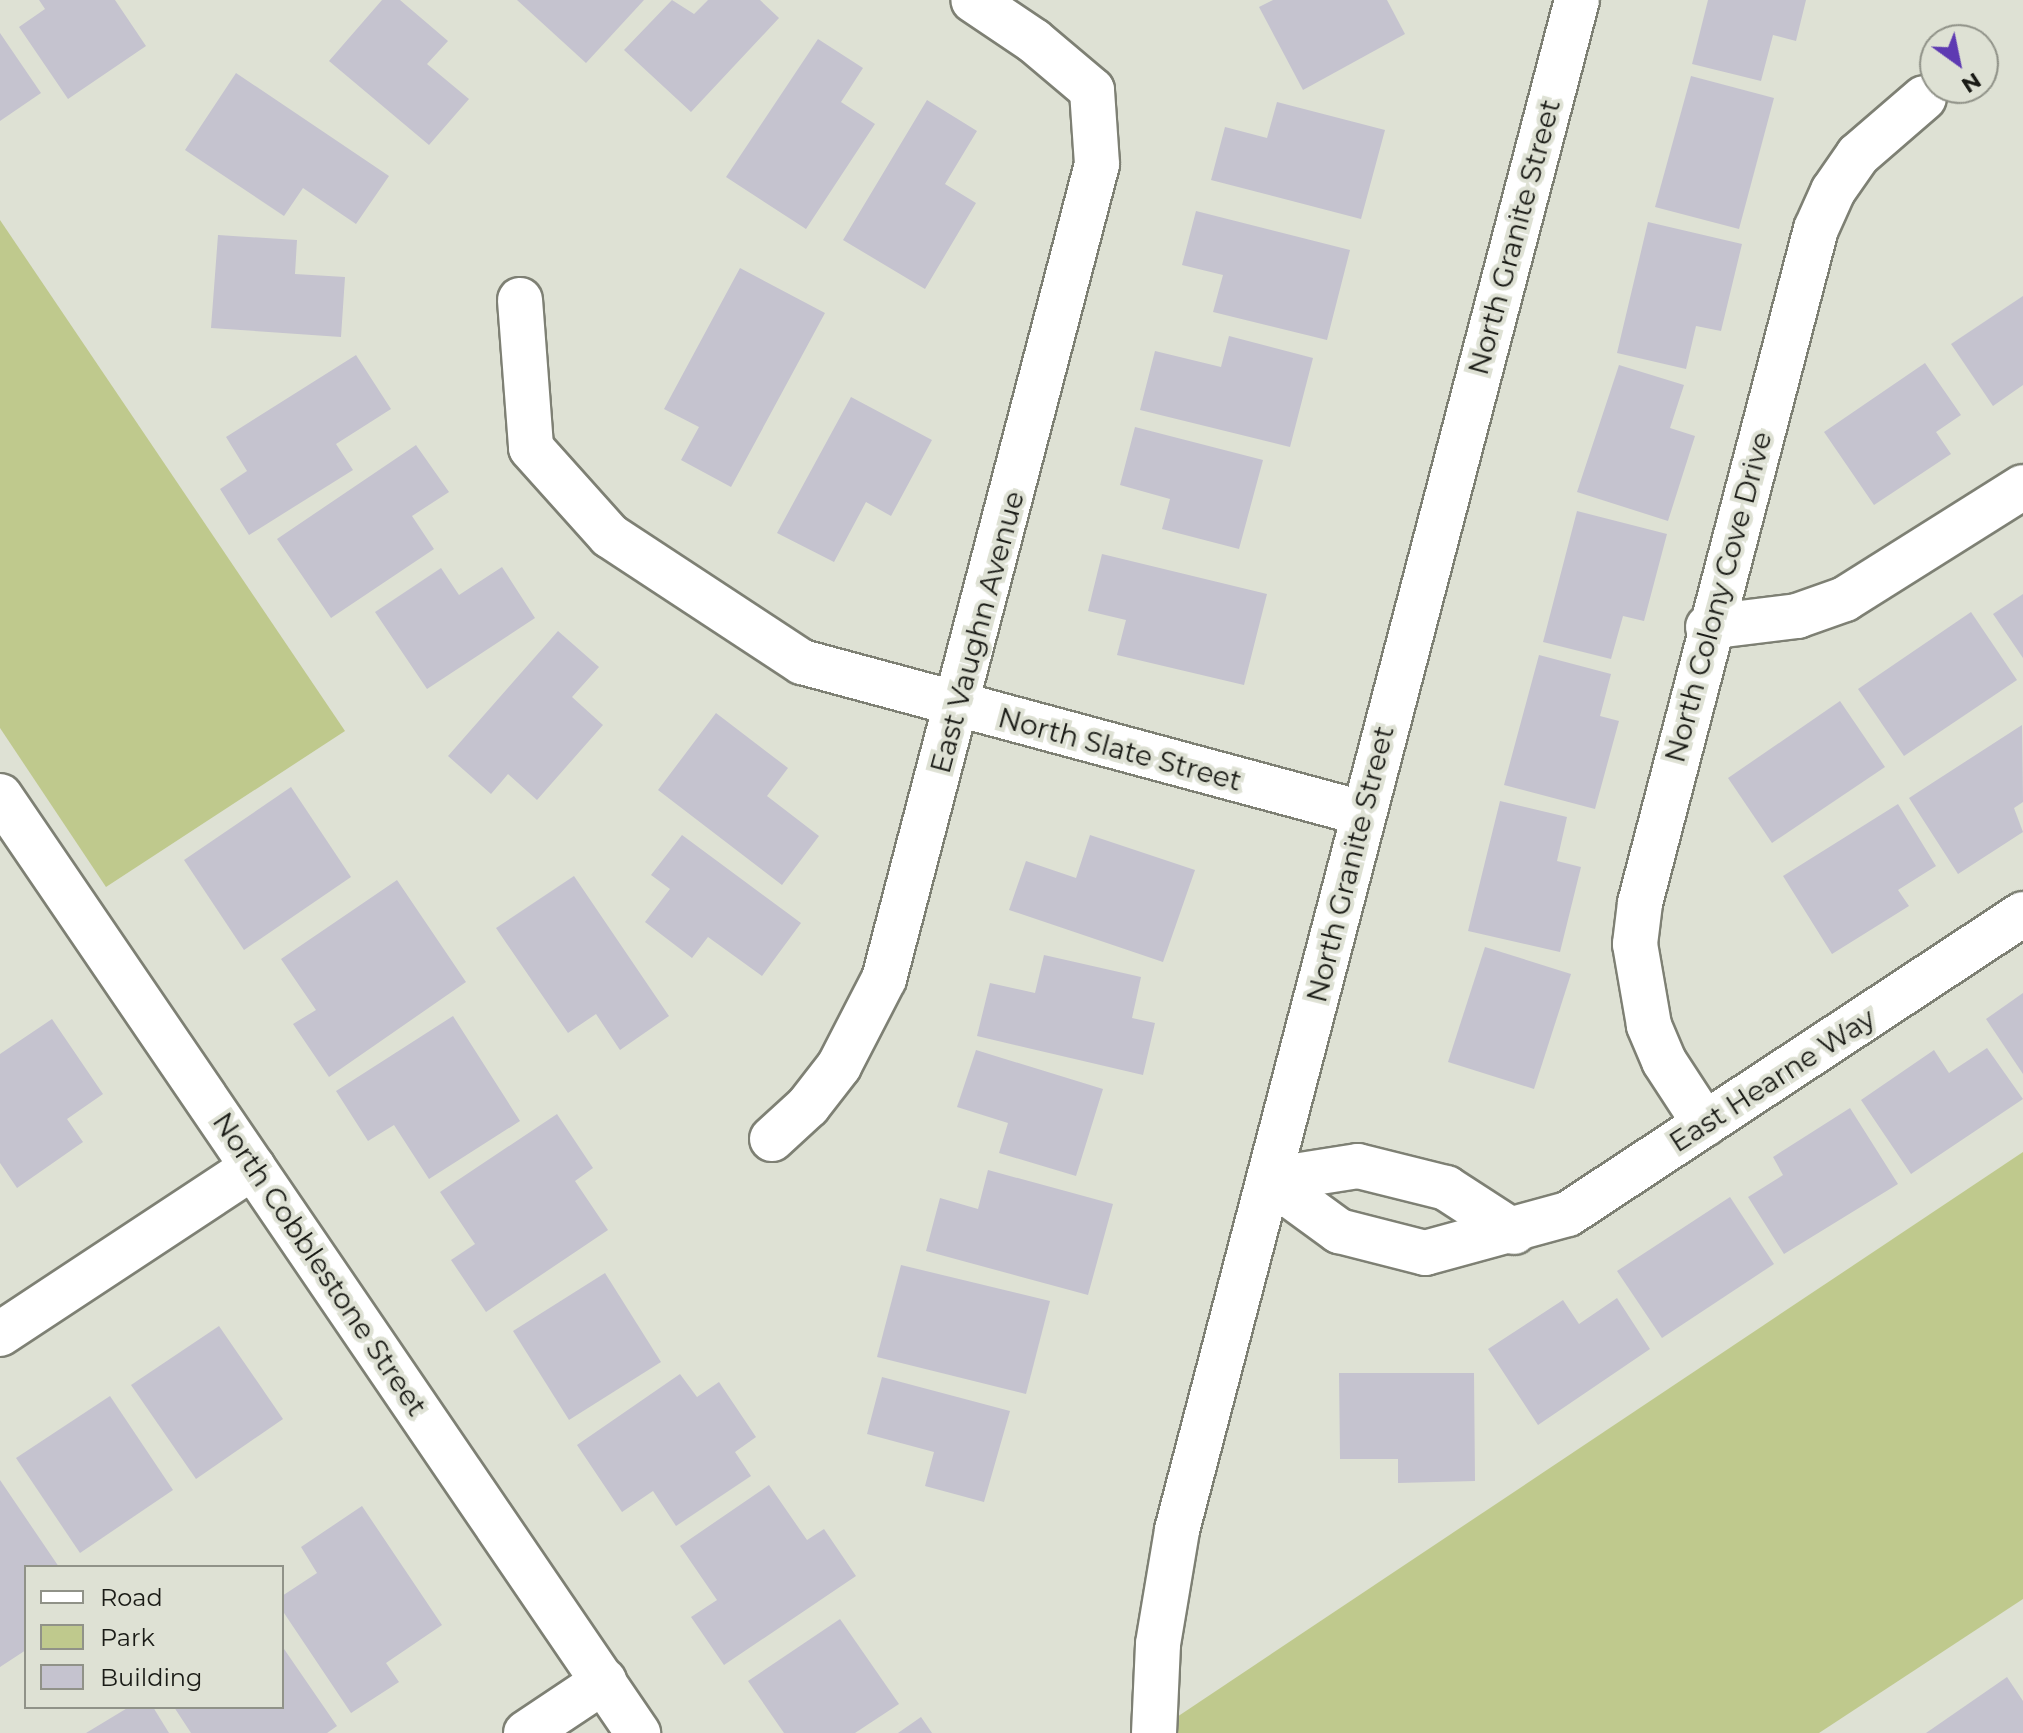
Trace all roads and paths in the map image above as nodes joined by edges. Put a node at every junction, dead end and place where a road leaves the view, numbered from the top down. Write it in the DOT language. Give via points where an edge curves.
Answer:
graph roads {
  1 [pos="973,0"];
  2 [pos="1577,0"];
  3 [pos="1919,102"];
  4 [pos="520,300"];
  5 [pos="2023,487"];
  6 [pos="1708,627"];
  7 [pos="958,706"];
  8 [pos="0,796"];
  9 [pos="1362,813"];
  10 [pos="2023,914"];
  11 [pos="1705,1124"];
  12 [pos="772,1139"];
  13 [pos="253,1167"];
  14 [pos="1269,1180"];
  15 [pos="1514,1232"];
  16 [pos="0,1334"];
  17 [pos="604,1681"];
  18 [pos="526,1733"];
  19 [pos="638,1733"];
  20 [pos="1154,1733"];
  1 -- 7 [label="street, East Vaughn Avenue" via="1092,90 1097,164"];
  2 -- 9 [label="street, North Granite Street"];
  3 -- 6 [label="street, North Colony Cove Drive" via="1858,155 1816,229"];
  4 -- 7 [label="street, North Slate Street" via="531,448 610,536 802,662"];
  5 -- 6 [label="street" via="1845,599 1797,616"];
  6 -- 11 [label="street, North Colony Cove Drive" via="1640,903 1635,944 1649,1025 1664,1061"];
  7 -- 9 [label="street, North Slate Street"];
  7 -- 12 [label="street, East Vaughn Avenue" via="884,979 865,1023 808,1106"];
  8 -- 13 [label="street, North Cobblestone Street"];
  9 -- 14 [label="street, North Granite Street"];
  10 -- 11 [label="street, East Hearne Way"];
  11 -- 15 [label="street, East Hearne Way" via="1568,1214"];
  13 -- 16 [label="street"];
  13 -- 17 [label="street, North Cobblestone Street"];
  14 -- 15 [label="street" via="1358,1166 1446,1188"];
  14 -- 15 [label="street, East Hearne Way" via="1339,1231 1425,1253"];
  14 -- 20 [label="street, North Granite Street" via="1177,1530 1158,1644"];
  17 -- 18 [label="street"];
  17 -- 19 [label="street, North Cobblestone Street"];
}
